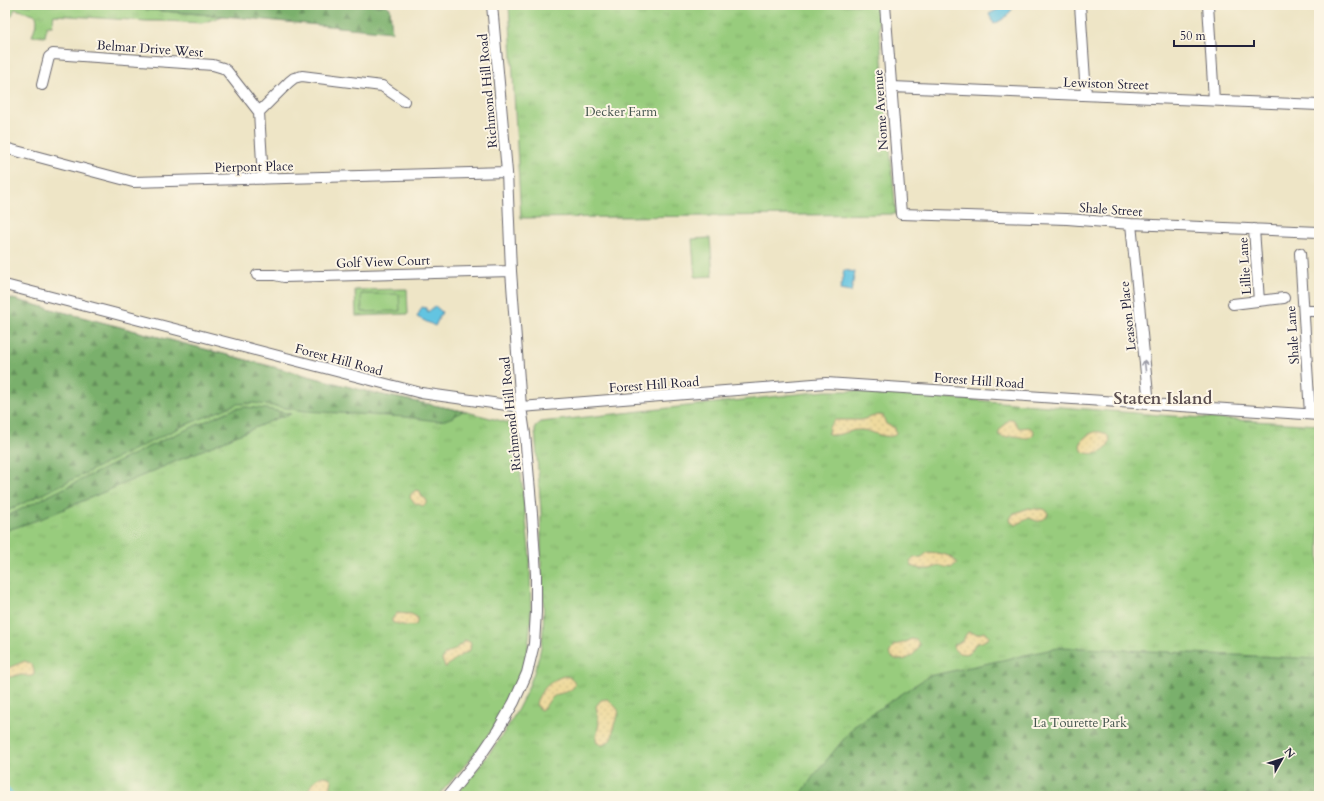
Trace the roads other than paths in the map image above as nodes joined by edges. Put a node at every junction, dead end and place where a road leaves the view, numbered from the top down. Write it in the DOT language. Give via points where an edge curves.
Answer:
graph roads {
  1 [pos="492,5"];
  2 [pos="886,5"];
  3 [pos="1080,5"];
  4 [pos="1208,5"];
  5 [pos="42,85"];
  6 [pos="892,87"];
  7 [pos="1086,95"];
  8 [pos="1214,100"];
  9 [pos="404,101"];
  10 [pos="1319,105"];
  11 [pos="259,112"];
  12 [pos="5,148"];
  13 [pos="507,172"];
  14 [pos="263,179"];
  15 [pos="901,214"];
  16 [pos="1131,224"];
  17 [pos="1254,229"];
  18 [pos="1319,232"];
  19 [pos="1300,253"];
  20 [pos="511,271"];
  21 [pos="257,275"];
  22 [pos="5,285"];
  23 [pos="1284,298"];
  24 [pos="1259,301"];
  25 [pos="1233,304"];
  26 [pos="1304,311"];
  27 [pos="1319,311"];
  28 [pos="1149,404"];
  29 [pos="521,407"];
  30 [pos="1314,415"];
  31 [pos="448,796"];
  1 -- 13 [label="street, Richmond Hill Road"];
  2 -- 6 [label="street, Nome Avenue"];
  3 -- 7 [label="street"];
  4 -- 8 [label="street"];
  5 -- 11 [label="street, Belmar Drive West" via="48,57 53,54 213,65 227,71"];
  6 -- 7 [label="street, Lewiston Street"];
  6 -- 15 [label="street, Nome Avenue"];
  7 -- 8 [label="street, Lewiston Street"];
  8 -- 10 [label="street, Lewiston Street"];
  9 -- 11 [label="street" via="382,86 302,76 289,82"];
  11 -- 14 [label="street"];
  12 -- 14 [label="street, Pierpont Place" via="133,182"];
  13 -- 14 [label="street, Pierpont Place"];
  13 -- 20 [label="street, Richmond Hill Road"];
  15 -- 16 [label="street, Shale Street" via="1067,219"];
  16 -- 17 [label="street, Shale Street"];
  28 -- 16 [label="street, Leason Place, one-way"];
  17 -- 18 [label="street, Shale Street"];
  17 -- 24 [label="street, Lillie Lane"];
  19 -- 26 [label="street, Shale Lane"];
  20 -- 21 [label="street, Golf View Court" via="284,277"];
  20 -- 29 [label="street, Richmond Hill Road"];
  22 -- 29 [label="street, Forest Hill Road" via="414,391"];
  23 -- 24 [label="street, Lillie Lane"];
  24 -- 25 [label="street, Lillie Lane"];
  26 -- 27 [label="street"];
  26 -- 30 [label="street, Shale Lane"];
  28 -- 29 [label="street, Forest Hill Road" via="826,384"];
  28 -- 30 [label="street, Forest Hill Road"];
  29 -- 31 [label="street, Richmond Hill Road" via="528,464 535,567 534,644 527,673 514,702 481,755"];
}
